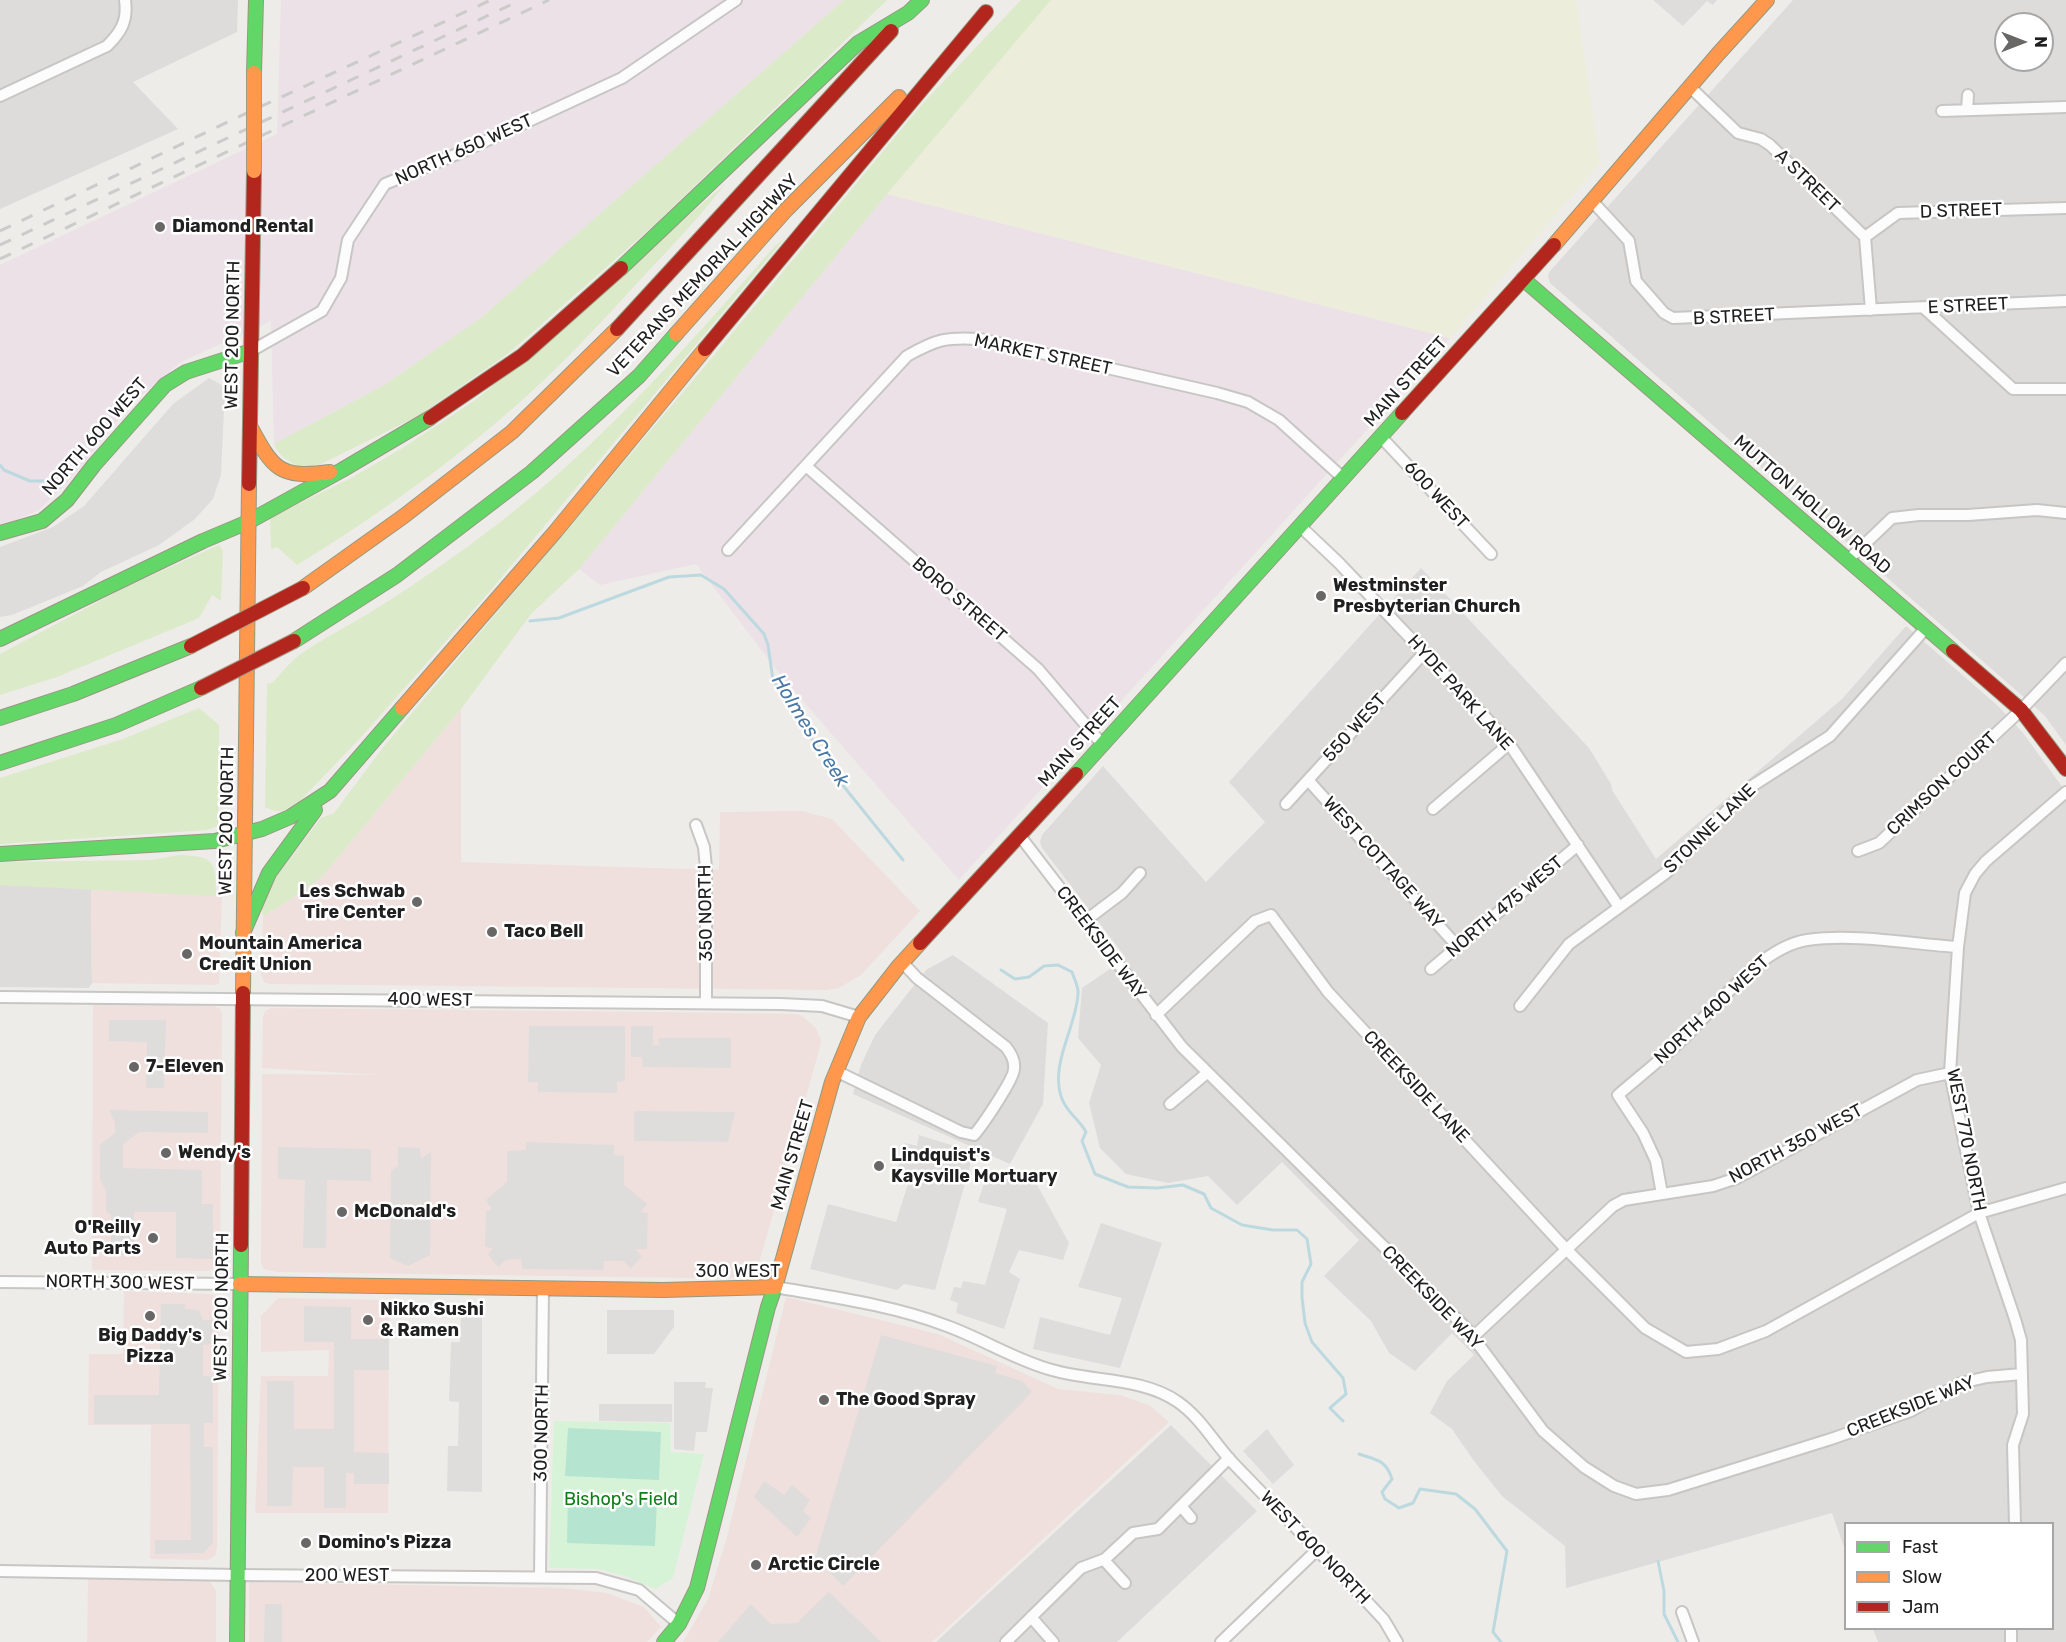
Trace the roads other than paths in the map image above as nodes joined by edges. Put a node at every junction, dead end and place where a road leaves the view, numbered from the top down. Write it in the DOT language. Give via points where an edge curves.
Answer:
graph roads {
  1 [pos="125,0"];
  2 [pos="256,0"];
  3 [pos="736,0"];
  4 [pos="922,0"];
  5 [pos="998,0"];
  6 [pos="1767,0"];
  7 [pos="986,12"];
  8 [pos="908,13"];
  9 [pos="1690,87"];
  10 [pos="1,93"];
  11 [pos="1968,95"];
  12 [pos="2066,107"];
  13 [pos="1967,110"];
  14 [pos="1942,111"];
  15 [pos="1593,202"];
  16 [pos="2066,208"];
  17 [pos="1865,237"];
  18 [pos="1523,279"];
  19 [pos="2066,301"];
  20 [pos="1924,308"];
  21 [pos="1871,310"];
  22 [pos="251,351"];
  23 [pos="2066,389"];
  24 [pos="250,426"];
  25 [pos="1381,437"];
  26 [pos="806,466"];
  27 [pos="342,470"];
  28 [pos="1343,478"];
  29 [pos="2066,513"];
  30 [pos="248,522"];
  31 [pos="1300,526"];
  32 [pos="0,533"];
  33 [pos="728,550"];
  34 [pos="1491,554"];
  35 [pos="1848,560"];
  36 [pos="1926,628"];
  37 [pos="0,639"];
  38 [pos="1424,653"];
  39 [pos="2066,663"];
  40 [pos="2021,710"];
  41 [pos="0,718"];
  42 [pos="1102,744"];
  43 [pos="1509,744"];
  44 [pos="0,764"];
  45 [pos="2066,770"];
  46 [pos="1308,780"];
  47 [pos="330,791"];
  48 [pos="2066,792"];
  49 [pos="1286,804"];
  50 [pos="1433,809"];
  51 [pos="696,825"];
  52 [pos="245,836"];
  53 [pos="1020,836"];
  54 [pos="1578,845"];
  55 [pos="1858,851"];
  56 [pos="0,854"];
  57 [pos="1140,873"];
  58 [pos="1619,907"];
  59 [pos="1085,921"];
  60 [pos="243,933"];
  61 [pos="1458,947"];
  62 [pos="1958,947"];
  63 [pos="902,962"];
  64 [pos="1431,969"];
  65 [pos="0,997"];
  66 [pos="242,998"];
  67 [pos="706,1003"];
  68 [pos="1520,1006"];
  69 [pos="1156,1015"];
  70 [pos="859,1017"];
  71 [pos="836,1071"];
  72 [pos="1950,1072"];
  73 [pos="1207,1073"];
  74 [pos="1170,1104"];
  75 [pos="2066,1188"];
  76 [pos="1662,1194"];
  77 [pos="1979,1213"];
  78 [pos="1565,1248"];
  79 [pos="0,1282"];
  80 [pos="240,1284"];
  81 [pos="775,1287"];
  82 [pos="543,1288"];
  83 [pos="1473,1336"];
  84 [pos="2022,1374"];
  85 [pos="1229,1458"];
  86 [pos="1181,1506"];
  87 [pos="1191,1518"];
  88 [pos="2015,1522"];
  89 [pos="1318,1549"];
  90 [pos="1104,1560"];
  91 [pos="0,1571"];
  92 [pos="237,1575"];
  93 [pos="540,1577"];
  94 [pos="1125,1583"];
  95 [pos="1682,1612"];
  96 [pos="1031,1617"];
  97 [pos="679,1624"];
  98 [pos="1225,1641"];
  99 [pos="237,1642"];
  100 [pos="664,1642"];
  101 [pos="1006,1642"];
  102 [pos="1053,1642"];
  103 [pos="1397,1642"];
  104 [pos="1693,1642"];
  1 -- 10 [label="street" via="127,13 121,33 107,46"];
  2 -- 22 [label="main road, WEST 200 NORTH, bridge"];
  3 -- 22 [label="street, NORTH 650 WEST" via="621,78 385,184 348,240 341,278 322,311"];
  4 -- 8 [label="main road"];
  5 -- 7 [label="main road, VETERANS MEMORIAL HIGHWAY"];
  6 -- 9 [label="main road, MAIN STREET"];
  7 -- 44 [label="main road, VETERANS MEMORIAL HIGHWAY, bridge" via="786,210 630,384 524,479 397,575 294,641 116,725"];
  7 -- 47 [label="main road" via="548,541"];
  8 -- 27 [label="main road" via="858,43 650,242 523,355"];
  8 -- 41 [label="main road, VETERANS MEMORIAL HIGHWAY, bridge" via="614,332 512,432 404,516 303,588 191,646 110,680"];
  9 -- 15 [label="main road, MAIN STREET"];
  9 -- 17 [label="street, A STREET" via="1738,134 1770,146"];
  11 -- 13 [label="street"];
  12 -- 13 [label="street"];
  13 -- 14 [label="street"];
  15 -- 18 [label="main road, MAIN STREET"];
  15 -- 21 [label="street, B STREET" via="1629,241 1636,281 1664,313 1674,318"];
  16 -- 17 [label="street, D STREET" via="1898,213"];
  17 -- 21 [label="street"];
  18 -- 25 [label="main road, MAIN STREET"];
  18 -- 35 [label="main road, MUTTON HOLLOW ROAD"];
  19 -- 20 [label="street, E STREET"];
  20 -- 21 [label="street, E STREET"];
  20 -- 23 [label="street" via="2013,389"];
  22 -- 24 [label="main road, WEST 200 NORTH"];
  22 -- 32 [label="main road, NORTH 600 WEST" via="186,372 165,385 68,500 42,521"];
  24 -- 27 [label="main road" via="267,457 283,471 308,476"];
  24 -- 30 [label="main road, WEST 200 NORTH"];
  25 -- 28 [label="main road, MAIN STREET"];
  25 -- 34 [label="street, 600 WEST"];
  26 -- 28 [label="street, MARKET STREET" via="907,356 951,338 980,339 1248,402 1279,420"];
  26 -- 33 [label="street, MARKET STREET"];
  26 -- 42 [label="street, BORO STREET" via="1038,669"];
  27 -- 30 [label="main road"];
  28 -- 31 [label="main road, MAIN STREET"];
  29 -- 35 [label="street" via="2037,510 1892,519"];
  30 -- 37 [label="main road"];
  30 -- 52 [label="main road, WEST 200 NORTH"];
  31 -- 38 [label="street, HYDE PARK LANE"];
  31 -- 42 [label="main road, MAIN STREET"];
  35 -- 36 [label="main road, MUTTON HOLLOW ROAD"];
  36 -- 40 [label="main road, MUTTON HOLLOW ROAD"];
  36 -- 58 [label="street, STONNE LANE" via="1830,736 1749,788 1666,873"];
  38 -- 43 [label="street, HYDE PARK LANE"];
  38 -- 46 [label="street, 550 WEST"];
  39 -- 40 [label="street, CRIMSON COURT"];
  40 -- 45 [label="main road, MUTTON HOLLOW ROAD"];
  40 -- 55 [label="street, CRIMSON COURT" via="1879,843"];
  42 -- 53 [label="main road, MAIN STREET"];
  43 -- 50 [label="street"];
  43 -- 54 [label="street, HYDE PARK LANE"];
  46 -- 49 [label="street, 550 WEST"];
  46 -- 61 [label="street, WEST COTTAGE WAY"];
  47 -- 52 [label="main road" via="286,821"];
  47 -- 60 [label="main road" via="269,873"];
  48 -- 62 [label="street, WEST 770 NORTH" via="1975,874 1965,893"];
  51 -- 67 [label="street, 350 NORTH" via="706,868"];
  52 -- 56 [label="main road"];
  52 -- 60 [label="main road, WEST 200 NORTH"];
  53 -- 59 [label="street, CREEKSIDE WAY"];
  53 -- 63 [label="main road, MAIN STREET"];
  54 -- 58 [label="street, HYDE PARK LANE"];
  54 -- 61 [label="street, NORTH 475 WEST"];
  57 -- 59 [label="street" via="1122,893"];
  58 -- 68 [label="street, STONNE LANE" via="1569,944"];
  59 -- 69 [label="street, CREEKSIDE WAY"];
  60 -- 66 [label="main road, WEST 200 NORTH"];
  61 -- 64 [label="street, NORTH 475 WEST"];
  62 -- 72 [label="street, WEST 770 NORTH"];
  62 -- 76 [label="street, NORTH 400 WEST" via="1844,938 1806,940 1779,948 1757,965 1682,1040 1618,1095 1656,1161"];
  63 -- 70 [label="main road, MAIN STREET"];
  63 -- 71 [label="street" via="1006,1047 1013,1057 1015,1072 982,1127 974,1136 961,1132"];
  65 -- 66 [label="street, 400 WEST"];
  66 -- 67 [label="street, 400 WEST"];
  66 -- 80 [label="main road, WEST 200 NORTH"];
  67 -- 70 [label="street, 400 WEST" via="822,1006"];
  69 -- 73 [label="street, CREEKSIDE WAY"];
  69 -- 78 [label="street, CREEKSIDE LANE" via="1256,921 1271,915 1328,992"];
  70 -- 71 [label="main road, MAIN STREET"];
  71 -- 81 [label="main road, MAIN STREET"];
  72 -- 76 [label="street, NORTH 350 WEST" via="1917,1080 1737,1178"];
  72 -- 77 [label="street, WEST 770 NORTH"];
  73 -- 74 [label="street"];
  73 -- 83 [label="street, CREEKSIDE WAY"];
  75 -- 77 [label="street"];
  76 -- 78 [label="street, NORTH 350 WEST" via="1624,1200 1613,1206"];
  77 -- 78 [label="street, CREEKSIDE LANE" via="1766,1331 1718,1349 1686,1352 1645,1328"];
  77 -- 84 [label="street, WEST 770 NORTH" via="2015,1319"];
  78 -- 83 [label="street, NORTH 350 WEST"];
  79 -- 80 [label="street, NORTH 300 WEST"];
  80 -- 82 [label="main road, 300 WEST"];
  80 -- 92 [label="main road, WEST 200 NORTH"];
  81 -- 82 [label="main road, 300 WEST"];
  81 -- 85 [label="street, 300 WEST" via="912,1314 1035,1365 1153,1389 1192,1413"];
  81 -- 97 [label="main road, MAIN STREET" via="697,1588"];
  82 -- 93 [label="street, 300 NORTH"];
  83 -- 84 [label="street, CREEKSIDE WAY" via="1543,1431 1584,1467 1636,1494 1668,1490 1831,1439 1911,1411 1961,1383"];
  84 -- 88 [label="street, WEST 770 NORTH" via="2023,1414 2013,1445"];
  85 -- 86 [label="street"];
  85 -- 89 [label="street, WEST 600 NORTH"];
  86 -- 87 [label="street"];
  86 -- 90 [label="street" via="1158,1529 1133,1533"];
  89 -- 98 [label="street"];
  89 -- 103 [label="street, WEST 600 NORTH" via="1384,1620"];
  90 -- 94 [label="street"];
  90 -- 96 [label="street" via="1081,1568"];
  91 -- 92 [label="street, 200 WEST"];
  92 -- 93 [label="street, 200 WEST"];
  92 -- 99 [label="main road, WEST 200 NORTH"];
  93 -- 97 [label="street, 200 WEST" via="596,1578 639,1590"];
  95 -- 104 [label="street"];
  96 -- 101 [label="street"];
  96 -- 102 [label="street"];
  97 -- 100 [label="main road, MAIN STREET"];
}
